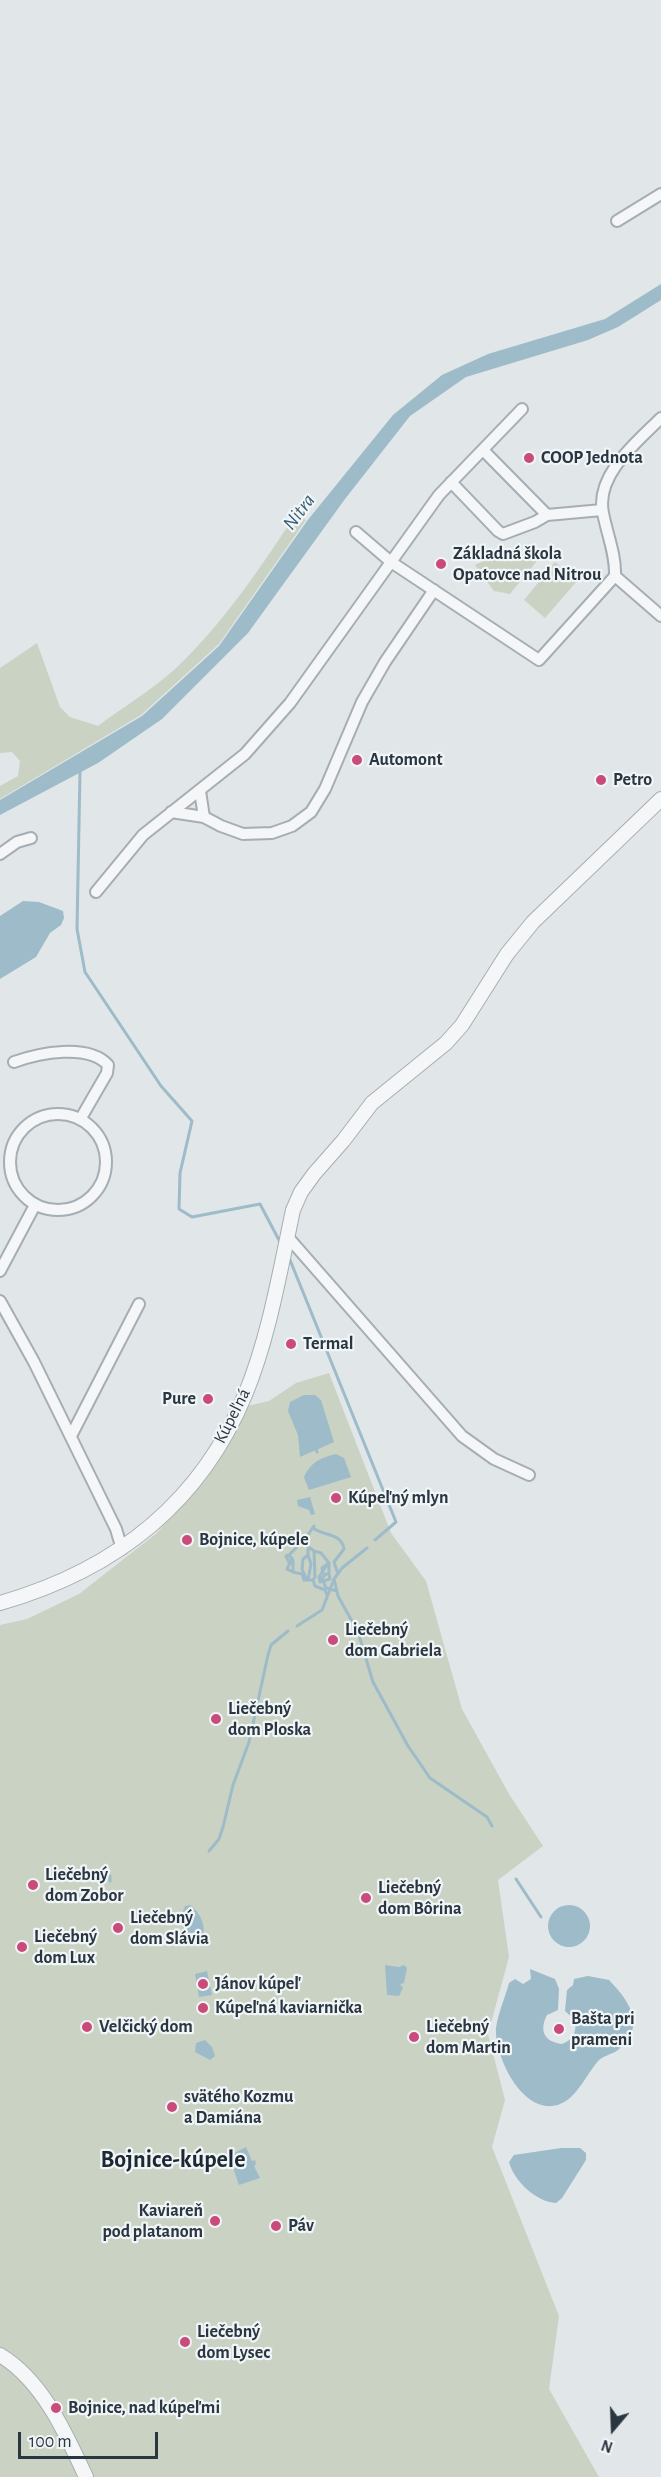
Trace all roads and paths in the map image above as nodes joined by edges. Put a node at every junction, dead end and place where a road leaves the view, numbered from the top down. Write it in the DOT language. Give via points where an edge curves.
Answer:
graph roads {
  1 [pos="661,194"];
  2 [pos="617,221"];
  3 [pos="522,409"];
  4 [pos="661,418"];
  5 [pos="483,450"];
  6 [pos="451,482"];
  7 [pos="602,510"];
  8 [pos="548,515"];
  9 [pos="356,532"];
  10 [pos="391,562"];
  11 [pos="615,576"];
  12 [pos="434,590"];
  13 [pos="661,616"];
  14 [pos="200,791"];
  15 [pos="661,799"];
  16 [pos="171,812"];
  17 [pos="204,817"];
  18 [pos="31,838"];
  19 [pos="0,854"];
  20 [pos="96,892"];
  21 [pos="14,1062"];
  22 [pos="81,1118"];
  23 [pos="35,1205"];
  24 [pos="287,1236"];
  25 [pos="0,1271"];
  26 [pos="0,1301"];
  27 [pos="139,1304"];
  28 [pos="70,1436"];
  29 [pos="529,1475"];
  30 [pos="122,1549"];
  31 [pos="0,1603"];
  32 [pos="0,2355"];
  33 [pos="86,2477"];
  1 -- 2 [label="street"];
  3 -- 5 [label="street"];
  4 -- 7 [label="street" via="612,472"];
  5 -- 6 [label="street"];
  5 -- 8 [label="street"];
  6 -- 8 [label="street" via="503,534"];
  6 -- 10 [label="street"];
  7 -- 8 [label="street"];
  7 -- 11 [label="street"];
  9 -- 10 [label="street"];
  10 -- 12 [label="street"];
  10 -- 14 [label="street" via="290,703 245,754"];
  11 -- 12 [label="street" via="539,660"];
  11 -- 13 [label="street"];
  12 -- 17 [label="street" via="362,702 325,789 311,812 292,826 272,833 243,834"];
  14 -- 16 [label="street"];
  14 -- 17 [label="street"];
  15 -- 24 [label="street, Kúpeľná" via="533,922 446,1043 372,1102 301,1192"];
  16 -- 17 [label="street"];
  16 -- 20 [label="street" via="143,835"];
  18 -- 19 [label="street"];
  21 -- 22 [label="street" via="55,1051 102,1059 108,1065 107,1073"];
  22 -- 23 [label="street" via="62,1113 43,1115 27,1124 15,1139 9,1157 11,1176 20,1193"];
  22 -- 23 [label="street" via="96,1130 105,1147 107,1166 102,1185 89,1200 73,1209 53,1210"];
  23 -- 25 [label="street"];
  24 -- 29 [label="street" via="462,1436 494,1459"];
  24 -- 30 [label="street, Kúpeľná" via="245,1395 191,1486 154,1524"];
  26 -- 28 [label="street"];
  27 -- 28 [label="street"];
  28 -- 30 [label="street"];
  30 -- 31 [label="street, Kúpeľná" via="40,1592"];
  32 -- 33 [label="street" via="24,2374 45,2399"];
}
